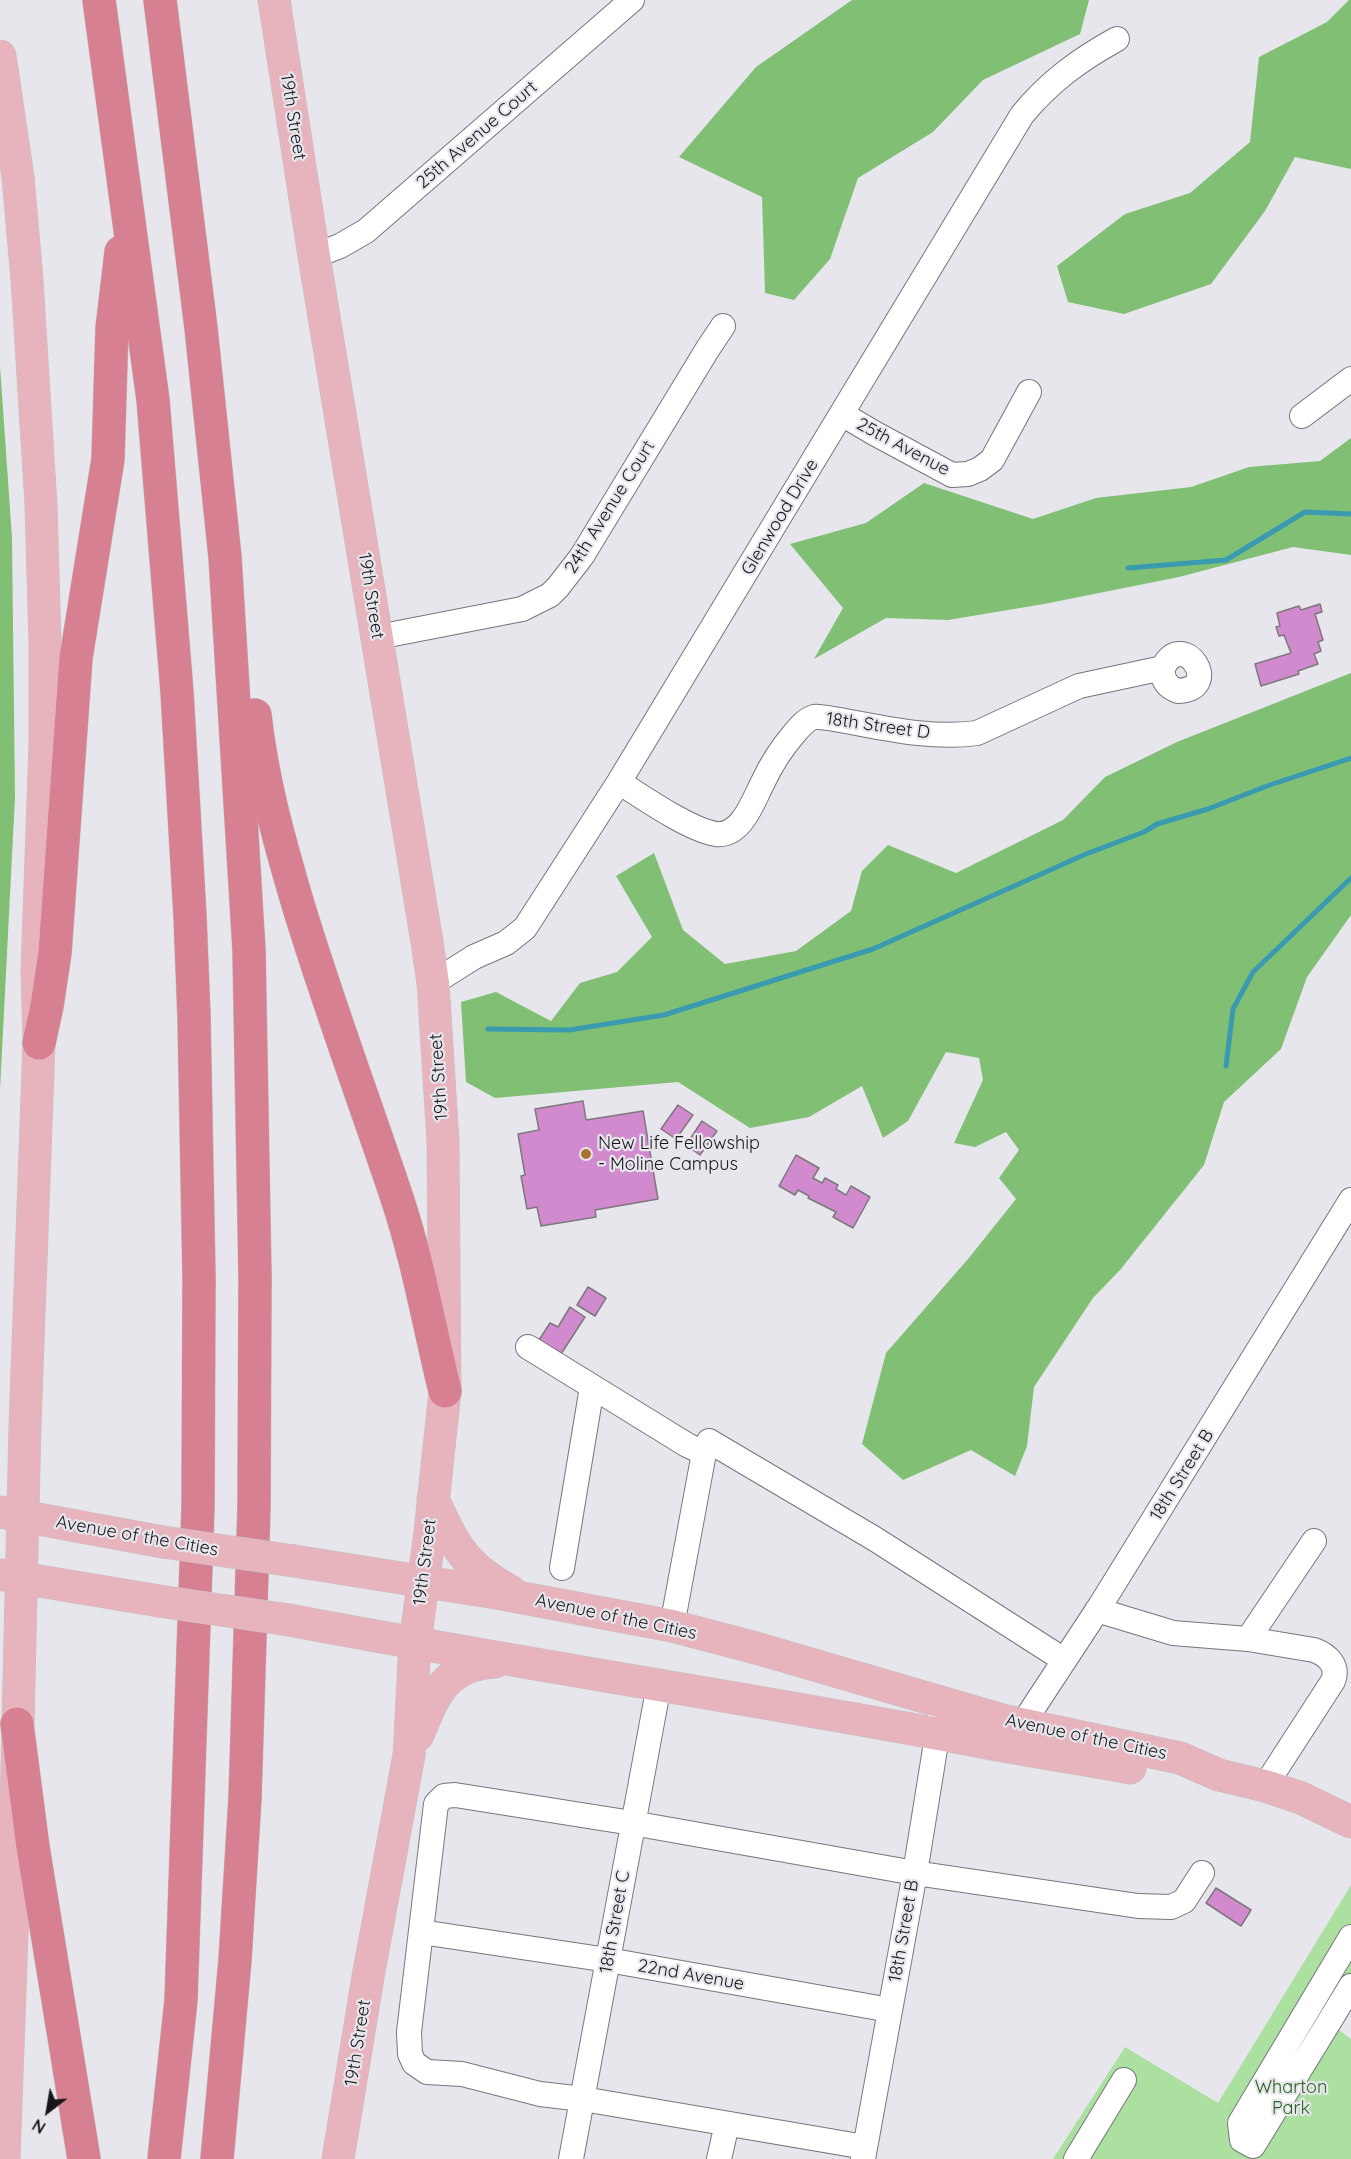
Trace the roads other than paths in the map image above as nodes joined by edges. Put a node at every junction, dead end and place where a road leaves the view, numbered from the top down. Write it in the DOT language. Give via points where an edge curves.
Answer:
graph roads {
  1 [pos="99,0"];
  2 [pos="160,0"];
  3 [pos="274,0"];
  4 [pos="632,0"];
  5 [pos="1117,39"];
  6 [pos="0,56"];
  7 [pos="126,206"];
  8 [pos="314,256"];
  9 [pos="723,326"];
  10 [pos="1351,379"];
  11 [pos="1029,392"];
  12 [pos="842,414"];
  13 [pos="1302,416"];
  14 [pos="221,524"];
  15 [pos="378,637"];
  16 [pos="1163,668"];
  17 [pos="618,782"];
  18 [pos="433,983"];
  19 [pos="39,1043"];
  20 [pos="1351,1200"];
  21 [pos="528,1347"];
  22 [pos="592,1386"];
  23 [pos="445,1391"];
  24 [pos="25,1425"];
  25 [pos="706,1447"];
  26 [pos="0,1466"];
  27 [pos="433,1498"];
  28 [pos="12,1514"];
  29 [pos="1314,1540"];
  30 [pos="562,1568"];
  31 [pos="11,1577"];
  32 [pos="423,1582"];
  33 [pos="524,1598"];
  34 [pos="1097,1610"];
  35 [pos="0,1621"];
  36 [pos="672,1626"];
  37 [pos="1248,1640"];
  38 [pos="415,1644"];
  39 [pos="520,1660"];
  40 [pos="1064,1660"];
  41 [pos="659,1685"];
  42 [pos="19,1692"];
  43 [pos="943,1702"];
  44 [pos="17,1724"];
  45 [pos="938,1733"];
  46 [pos="1014,1736"];
  47 [pos="409,1755"];
  48 [pos="1265,1786"];
  49 [pos="1351,1822"];
  50 [pos="632,1823"];
  51 [pos="915,1873"];
  52 [pos="1202,1873"];
  53 [pos="421,1932"];
  54 [pos="1349,1945"];
  55 [pos="608,1960"];
  56 [pos="1351,1986"];
  57 [pos="890,2010"];
  58 [pos="1301,2045"];
  59 [pos="1124,2080"];
  60 [pos="583,2099"];
  61 [pos="727,2124"];
  62 [pos="1236,2149"];
  63 [pos="864,2153"];
  64 [pos="4,2159"];
  65 [pos="84,2159"];
  66 [pos="164,2159"];
  67 [pos="217,2159"];
  68 [pos="338,2159"];
  69 [pos="571,2159"];
  70 [pos="719,2159"];
  71 [pos="1077,2159"];
  1 -- 7 [label="highway"];
  2 -- 14 [label="highway"];
  3 -- 8 [label="main road, 19th Street"];
  4 -- 8 [label="street, 25th Avenue Court" via="366,231"];
  5 -- 12 [label="street, Glenwood Drive" via="1082,58 1039,94 1022,115"];
  6 -- 19 [label="main road" via="22,212 41,505 45,742 37,971"];
  7 -- 19 [label="highway" via="112,328 108,459 76,658 55,953"];
  7 -- 66 [label="highway" via="153,400 177,692 190,916 197,1146 198,1507 189,1786 181,2000"];
  8 -- 15 [label="main road, 19th Street"];
  9 -- 15 [label="street, 24th Avenue Court" via="582,556 550,595 522,609"];
  10 -- 13 [label="street"];
  11 -- 12 [label="street, 25th Avenue" via="992,460 968,474 952,474"];
  12 -- 17 [label="street, Glenwood Drive"];
  14 -- 23 [label="highway" via="276,830 325,993 397,1199 418,1270"];
  14 -- 67 [label="highway" via="249,950 256,1347 244,1798 235,1960"];
  15 -- 18 [label="main road, 19th Street"];
  16 -- 17 [label="street, 18th Street D" via="1079,686 977,733 917,733 813,717 783,747 752,806 738,825 725,833 702,830"];
  17 -- 18 [label="street, Glenwood Drive" via="525,928 506,943 474,957"];
  18 -- 23 [label="main road, 19th Street" via="443,1142"];
  19 -- 24 [label="main road"];
  20 -- 34 [label="street, 18th Street B"];
  21 -- 22 [label="street"];
  22 -- 25 [label="street" via="687,1444"];
  22 -- 30 [label="street"];
  23 -- 27 [label="main road, 19th Street"];
  24 -- 26 [label="main road"];
  24 -- 28 [label="main road"];
  25 -- 36 [label="street"];
  25 -- 40 [label="street" via="875,1539"];
  27 -- 32 [label="main road, 19th Street"];
  27 -- 33 [label="main road" via="454,1543 469,1563 490,1580"];
  28 -- 31 [label="main road"];
  28 -- 32 [label="main road, Avenue of the Cities, bridge"];
  29 -- 37 [label="street"];
  31 -- 38 [label="main road, Avenue of the Cities, bridge" via="289,1620"];
  31 -- 42 [label="main road"];
  32 -- 33 [label="main road, Avenue of the Cities"];
  32 -- 38 [label="main road, 19th Street"];
  33 -- 36 [label="main road, Avenue of the Cities"];
  34 -- 37 [label="street" via="1173,1633"];
  34 -- 40 [label="street, 18th Street B"];
  35 -- 42 [label="main road" via="7,1633"];
  36 -- 43 [label="main road, Avenue of the Cities"];
  37 -- 48 [label="street" via="1323,1653 1336,1675"];
  38 -- 39 [label="main road, Avenue of the Cities"];
  38 -- 47 [label="main road, 19th Street"];
  39 -- 41 [label="main road, Avenue of the Cities"];
  39 -- 47 [label="main road" via="477,1663 443,1683"];
  40 -- 46 [label="street, 18th Street B"];
  41 -- 45 [label="main road, Avenue of the Cities"];
  41 -- 50 [label="street, 18th Street C"];
  42 -- 44 [label="main road"];
  43 -- 45 [label="street, 18th Street B"];
  43 -- 46 [label="main road, Avenue of the Cities"];
  44 -- 64 [label="main road"];
  44 -- 65 [label="highway"];
  45 -- 46 [label="main road, Avenue of the Cities"];
  45 -- 51 [label="street, 18th Street B"];
  46 -- 48 [label="main road, Avenue of the Cities" via="1180,1758 1219,1775"];
  47 -- 68 [label="main road, 19th Street"];
  48 -- 49 [label="main road, Avenue of the Cities"];
  50 -- 51 [label="street"];
  50 -- 53 [label="street" via="444,1796 436,1804"];
  50 -- 55 [label="street, 18th Street C"];
  51 -- 52 [label="street" via="1138,1906 1171,1907 1185,1901"];
  51 -- 57 [label="street, 18th Street B"];
  53 -- 55 [label="street, 22nd Avenue"];
  53 -- 60 [label="street" via="409,2032 410,2054 418,2068 462,2074 540,2094"];
  54 -- 58 [label="street"];
  55 -- 57 [label="street, 22nd Avenue"];
  55 -- 60 [label="street, 18th Street C"];
  56 -- 58 [label="street"];
  57 -- 63 [label="street, 18th Street B"];
  58 -- 62 [label="street" via="1240,2123"];
  59 -- 71 [label="street"];
  60 -- 61 [label="street"];
  60 -- 69 [label="street, 18th Street C"];
  61 -- 63 [label="street"];
  61 -- 70 [label="street"];
}
